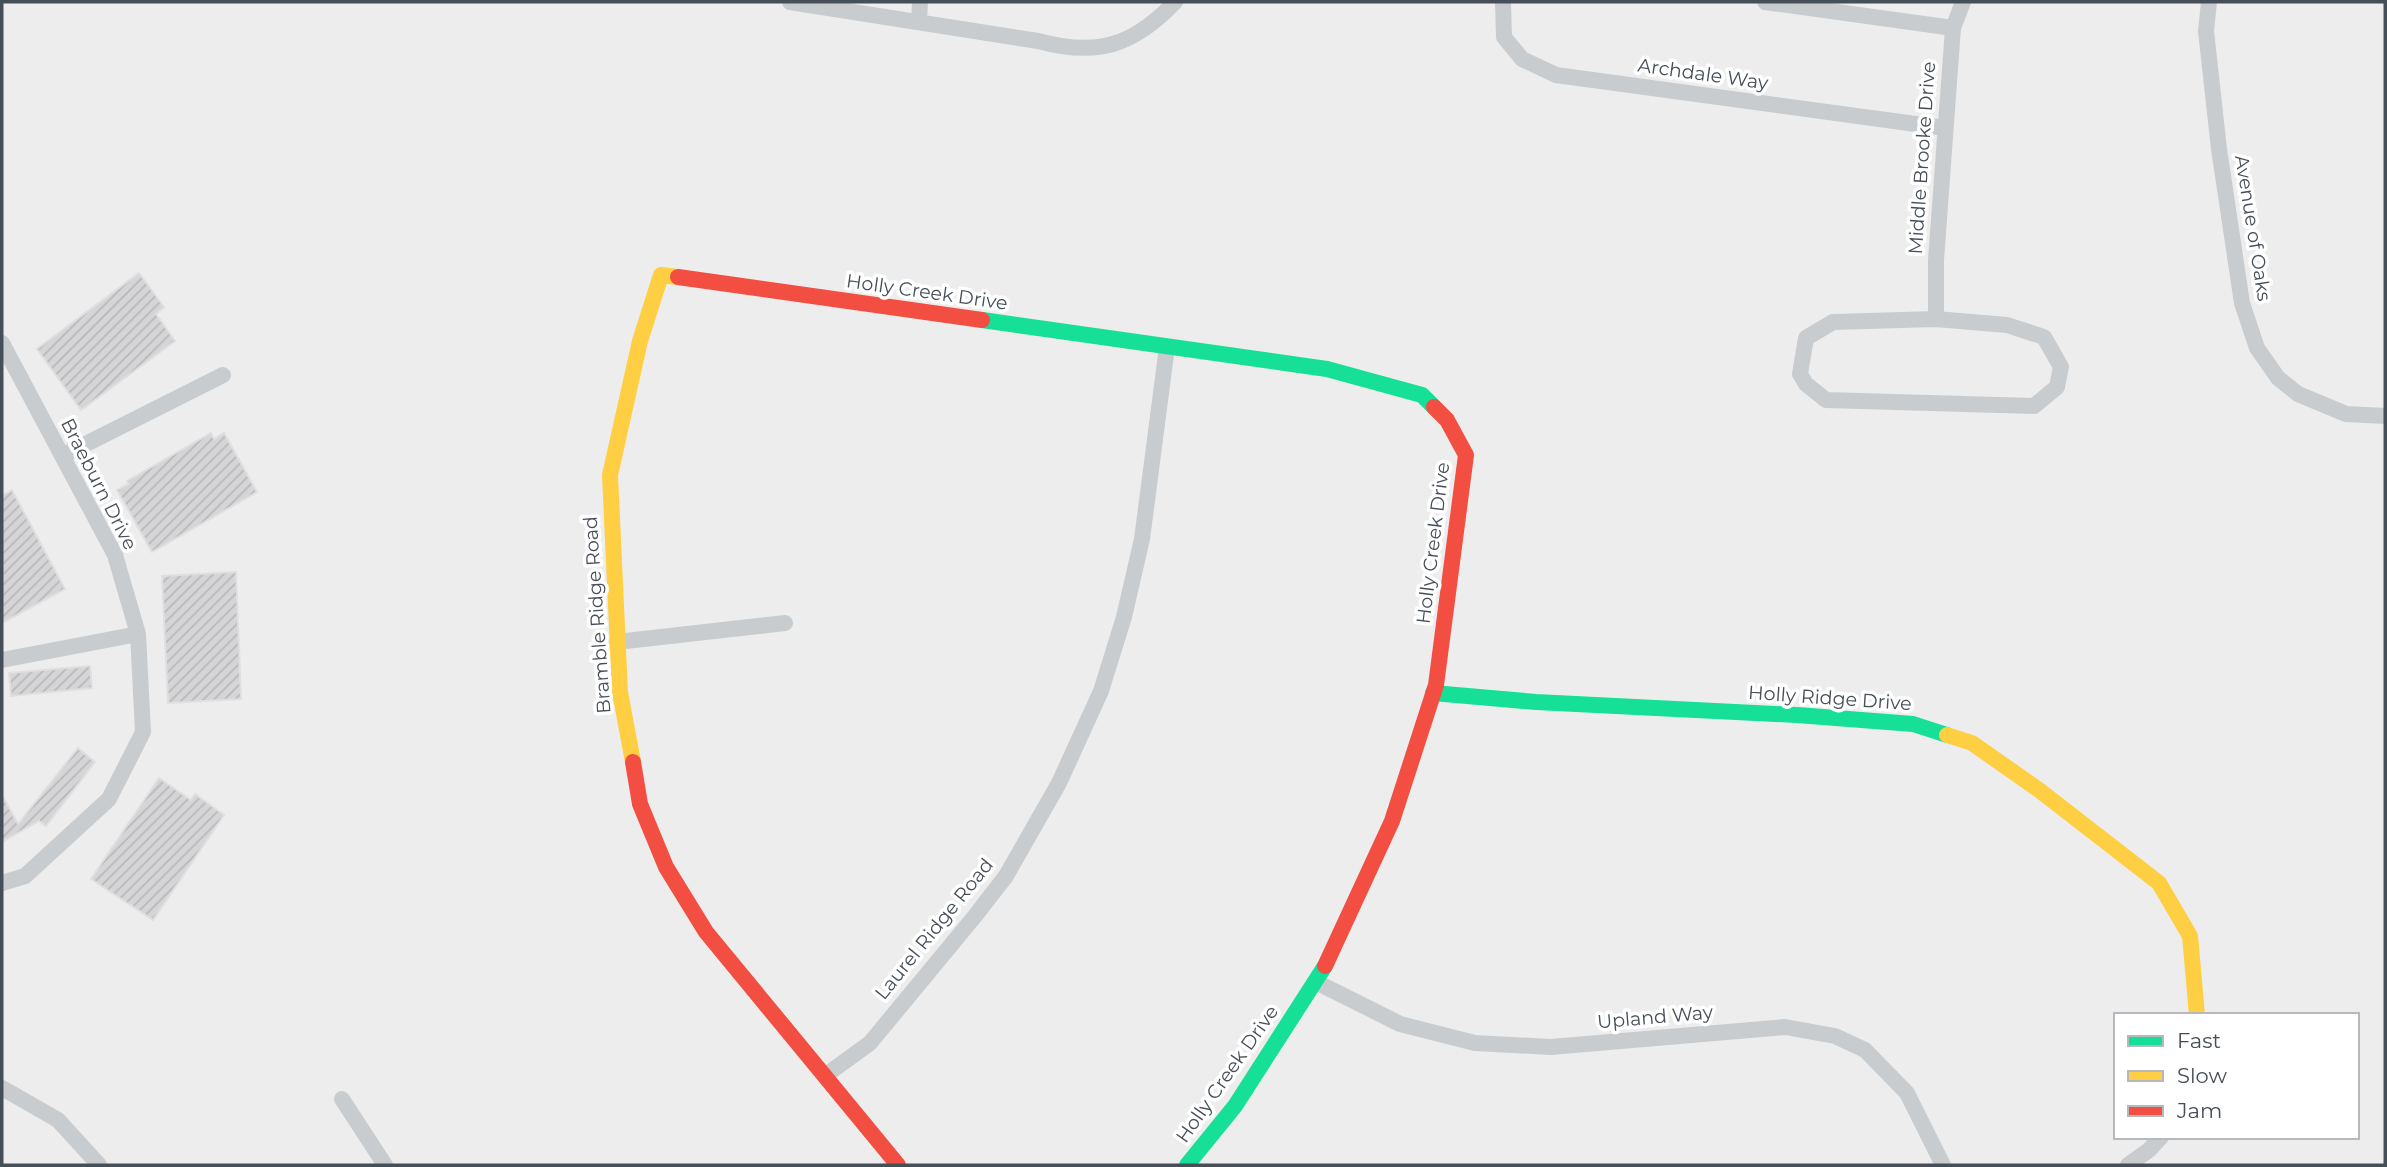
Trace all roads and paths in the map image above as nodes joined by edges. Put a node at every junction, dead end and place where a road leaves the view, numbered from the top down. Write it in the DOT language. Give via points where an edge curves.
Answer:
graph roads {
  1 [pos="790,2"];
  2 [pos="920,2"];
  3 [pos="1175,2"];
  4 [pos="1503,2"];
  5 [pos="1765,2"];
  6 [pos="1963,2"];
  7 [pos="2209,2"];
  8 [pos="919,21"];
  9 [pos="1953,28"];
  10 [pos="1945,128"];
  11 [pos="661,275"];
  12 [pos="1936,319"];
  13 [pos="2,344"];
  14 [pos="1167,347"];
  15 [pos="223,375"];
  16 [pos="2385,416"];
  17 [pos="62,456"];
  18 [pos="785,623"];
  19 [pos="138,634"];
  20 [pos="617,642"];
  21 [pos="2,660"];
  22 [pos="1433,693"];
  23 [pos="2,883"];
  24 [pos="1315,982"];
  25 [pos="2197,1013"];
  26 [pos="826,1075"];
  27 [pos="2,1088"];
  28 [pos="342,1099"];
  29 [pos="2159,1139"];
  30 [pos="99,1165"];
  31 [pos="385,1165"];
  32 [pos="898,1165"];
  33 [pos="1187,1165"];
  34 [pos="1943,1165"];
  35 [pos="2128,1165"];
  1 -- 8 [label="street"];
  2 -- 8 [label="street"];
  3 -- 8 [label="street" via="1139,33 1089,49"];
  4 -- 10 [label="street, Archdale Way" via="1504,37 1521,59 1556,75"];
  5 -- 9 [label="street"];
  6 -- 9 [label="street, Middle Brooke Drive"];
  7 -- 16 [label="street, Avenue of Oaks" via="2206,31 2218,149 2242,303 2257,348 2278,378 2298,394 2346,414"];
  9 -- 10 [label="street, Middle Brooke Drive"];
  10 -- 12 [label="street, Middle Brooke Drive"];
  11 -- 14 [label="street, Holly Creek Drive"];
  11 -- 20 [label="street, Bramble Ridge Road" via="640,341 610,475"];
  12 -- 12 [label="street" via="1833,322 1806,338 1800,374 1826,400 2034,406 2057,387 2062,367 2044,337 2007,325"];
  13 -- 17 [label="street, Braeburn Drive"];
  14 -- 22 [label="street, Holly Creek Drive" via="1327,369 1422,395 1447,420 1466,455"];
  14 -- 26 [label="street, Laurel Ridge Road" via="1142,539 1126,607 1101,691 1059,783 1006,876 975,916 870,1043"];
  15 -- 17 [label="street"];
  17 -- 19 [label="street, Braeburn Drive" via="115,555"];
  18 -- 20 [label="street"];
  19 -- 21 [label="street"];
  19 -- 23 [label="street, Braeburn Drive" via="143,732 109,799 25,876"];
  20 -- 26 [label="street, Bramble Ridge Road" via="620,692 640,804 666,867 706,932"];
  22 -- 24 [label="street, Holly Creek Drive" via="1392,821"];
  22 -- 25 [label="street, Holly Ridge Drive" via="1913,724 1972,743 2159,883 2190,936"];
  24 -- 33 [label="street, Holly Creek Drive" via="1237,1102"];
  24 -- 34 [label="street, Upland Way" via="1400,1024 1475,1043 1552,1047 1785,1027 1835,1036 1865,1050 1907,1093"];
  26 -- 32 [label="street, Bramble Ridge Road"];
  27 -- 30 [label="street" via="58,1120"];
  28 -- 31 [label="street"];
  29 -- 35 [label="street"];
}
